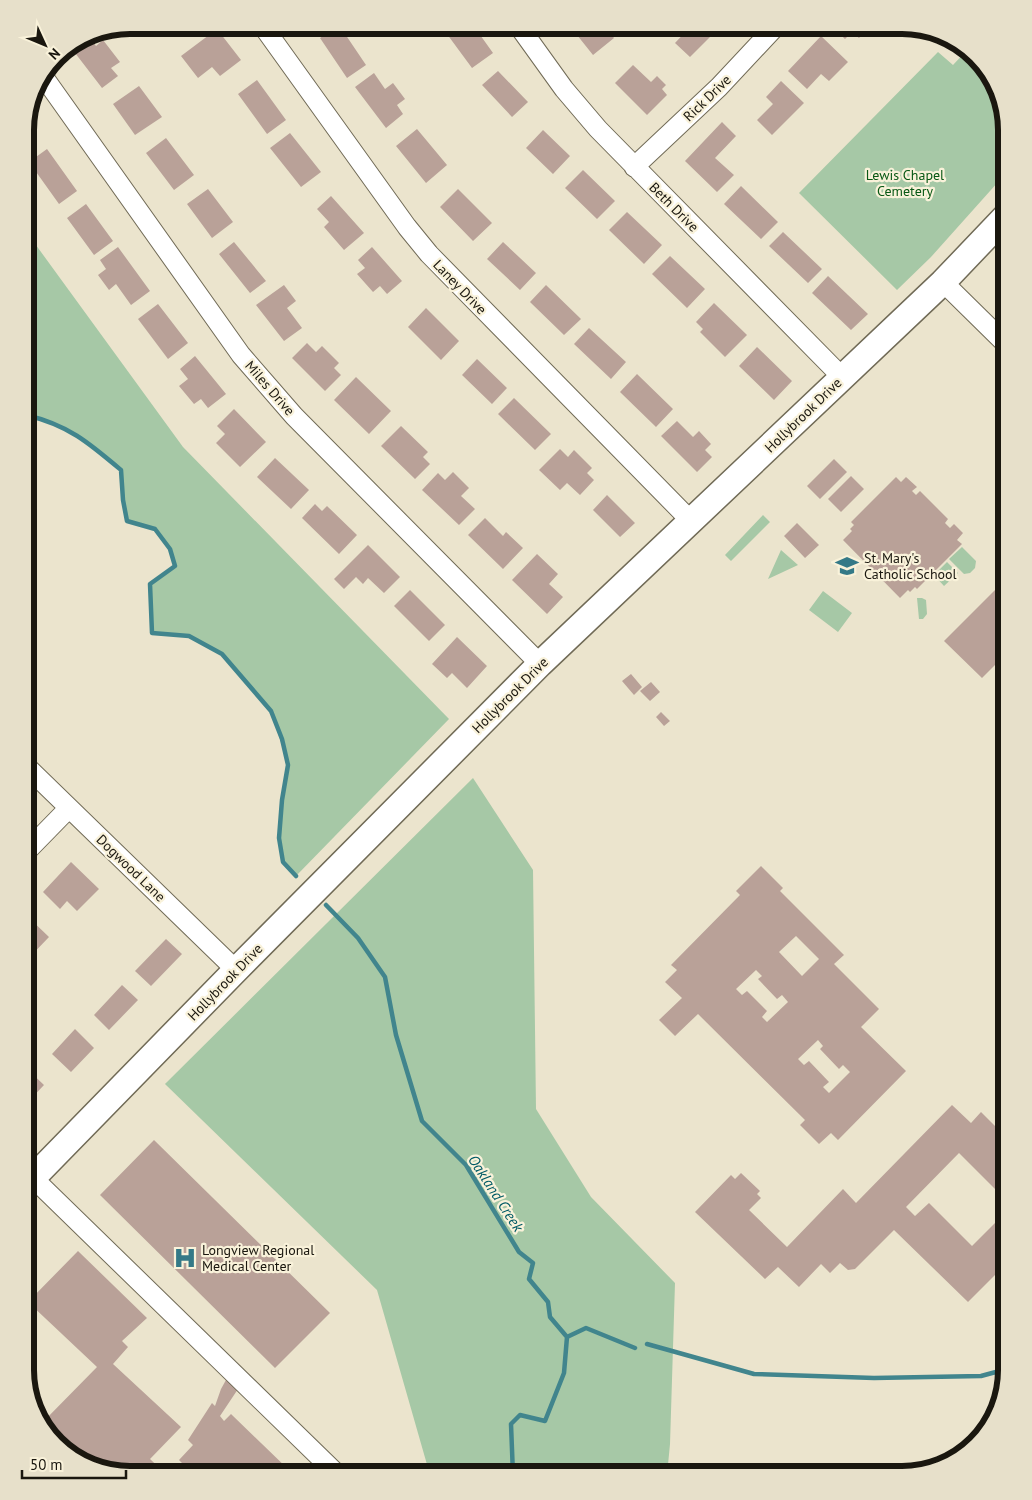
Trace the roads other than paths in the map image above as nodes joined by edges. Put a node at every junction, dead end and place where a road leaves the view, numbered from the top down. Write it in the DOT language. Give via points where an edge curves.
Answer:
graph roads {
  1 [pos="268,34"];
  2 [pos="525,34"];
  3 [pos="769,34"];
  4 [pos="47,83"];
  5 [pos="634,167"];
  6 [pos="998,224"];
  7 [pos="943,282"];
  8 [pos="998,336"];
  9 [pos="842,378"];
  10 [pos="691,521"];
  11 [pos="540,664"];
  12 [pos="34,774"];
  13 [pos="69,808"];
  14 [pos="34,844"];
  15 [pos="236,970"];
  16 [pos="34,1177"];
  17 [pos="34,1187"];
  18 [pos="328,1466"];
  1 -- 10 [label="street, Laney Drive" via="428,254"];
  2 -- 5 [label="street, Beth Drive" via="580,109"];
  3 -- 5 [label="street, Rick Drive" via="719,87"];
  4 -- 11 [label="street, Miles Drive" via="268,387"];
  5 -- 9 [label="street, Beth Drive"];
  6 -- 7 [label="main road, Hollybrook Drive"];
  7 -- 8 [label="street"];
  7 -- 9 [label="main road, Hollybrook Drive"];
  9 -- 10 [label="main road, Hollybrook Drive"];
  10 -- 11 [label="main road, Hollybrook Drive"];
  11 -- 15 [label="main road, Hollybrook Drive"];
  12 -- 13 [label="street, Dogwood Lane"];
  13 -- 14 [label="street"];
  13 -- 15 [label="street, Dogwood Lane"];
  15 -- 16 [label="main road, Hollybrook Drive"];
  17 -- 18 [label="street"];
}
